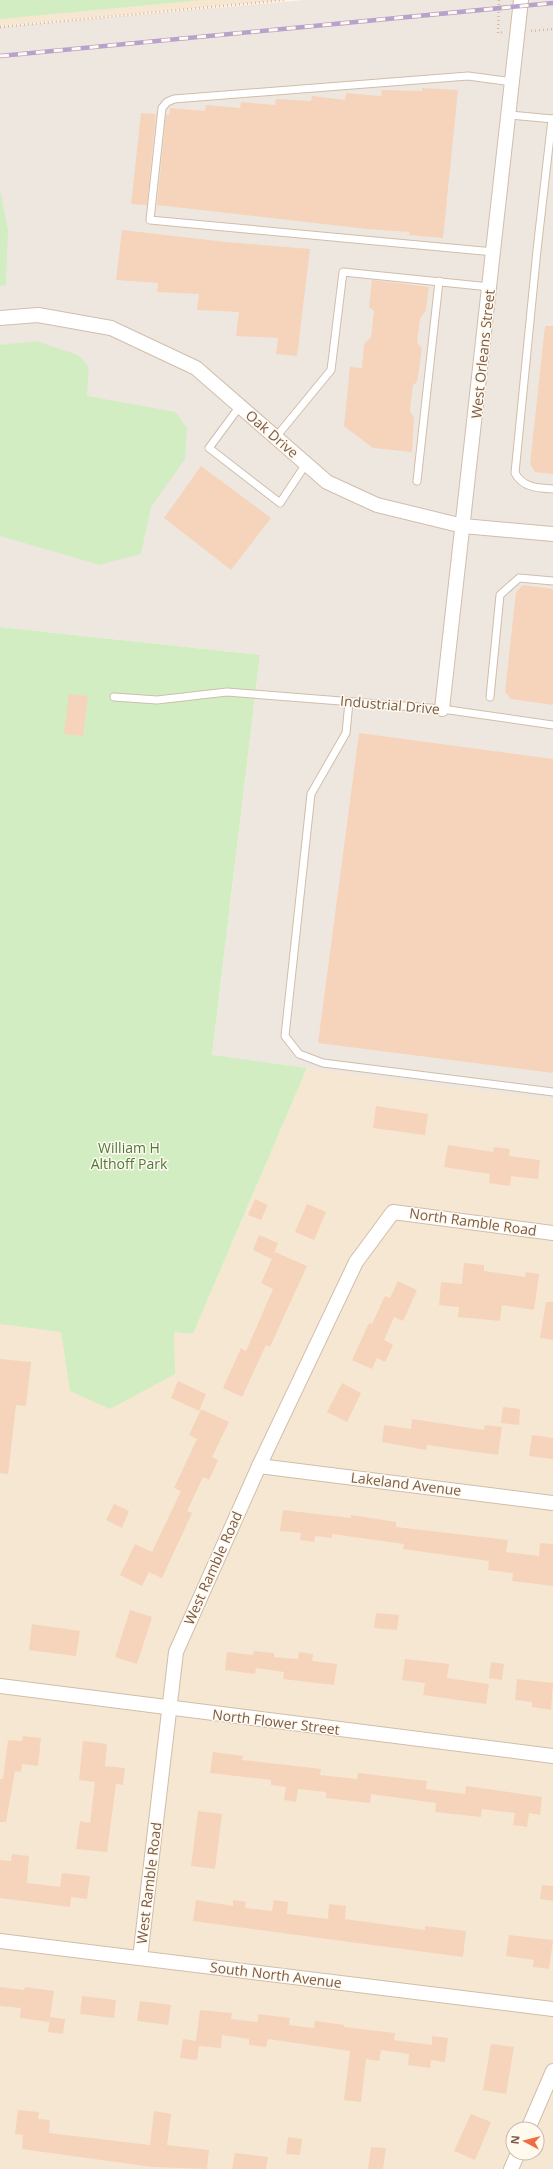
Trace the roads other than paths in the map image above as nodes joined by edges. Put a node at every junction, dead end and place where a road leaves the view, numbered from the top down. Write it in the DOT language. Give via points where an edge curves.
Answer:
graph roads {
  1 [pos="521,0"];
  2 [pos="514,82"];
  3 [pos="510,115"];
  4 [pos="553,119"];
  5 [pos="494,252"];
  6 [pos="439,281"];
  7 [pos="490,287"];
  8 [pos="0,318"];
  9 [pos="240,406"];
  10 [pos="276,437"];
  11 [pos="306,464"];
  12 [pos="417,481"];
  13 [pos="553,489"];
  14 [pos="464,526"];
  15 [pos="553,534"];
  16 [pos="553,581"];
  17 [pos="114,697"];
  18 [pos="490,697"];
  19 [pos="349,702"];
  20 [pos="442,709"];
  21 [pos="553,725"];
  22 [pos="553,1092"];
  23 [pos="393,1212"];
  24 [pos="553,1233"];
  25 [pos="259,1466"];
  26 [pos="553,1503"];
  27 [pos="0,1686"];
  28 [pos="169,1708"];
  29 [pos="553,1756"];
  30 [pos="0,1941"];
  31 [pos="140,1958"];
  32 [pos="553,2009"];
  33 [pos="553,2071"];
  34 [pos="531,2121"];
  1 -- 2 [label="street, West Orleans Street"];
  2 -- 3 [label="street, West Orleans Street"];
  2 -- 5 [label="lane" via="468,76 422,79 174,99 162,108 150,220"];
  3 -- 4 [label="lane"];
  3 -- 5 [label="street, West Orleans Street"];
  4 -- 13 [label="lane" via="515,473 522,482 532,487"];
  5 -- 7 [label="street, West Orleans Street"];
  6 -- 7 [label="lane"];
  6 -- 10 [label="lane" via="343,272 331,370"];
  6 -- 12 [label="lane"];
  7 -- 14 [label="street, West Orleans Street"];
  8 -- 9 [label="street, Oak Drive" via="38,315 111,328 196,368"];
  9 -- 10 [label="street, Oak Drive"];
  9 -- 11 [label="lane" via="209,448 280,503"];
  10 -- 11 [label="street, Oak Drive"];
  11 -- 14 [label="street, Oak Drive" via="327,482 377,505"];
  14 -- 15 [label="street, Oak Drive"];
  14 -- 20 [label="street, West Orleans Street"];
  16 -- 18 [label="lane" via="519,578 500,595"];
  17 -- 19 [label="lane, Industrial Drive" via="157,700 227,692"];
  19 -- 20 [label="lane, Industrial Drive"];
  19 -- 22 [label="lane" via="346,733 312,794 285,1036 299,1054 323,1063"];
  20 -- 21 [label="lane, Industrial Drive"];
  23 -- 24 [label="street, North Ramble Road"];
  23 -- 25 [label="street, West Ramble Road" via="356,1262"];
  25 -- 26 [label="street, Lakeland Avenue"];
  25 -- 28 [label="street, West Ramble Road" via="176,1652"];
  27 -- 28 [label="street, North Flower Street"];
  28 -- 29 [label="street, North Flower Street"];
  28 -- 31 [label="street, West Ramble Road"];
  30 -- 31 [label="street, South North Avenue"];
  31 -- 32 [label="street, South North Avenue"];
  33 -- 34 [label="street"];
}
